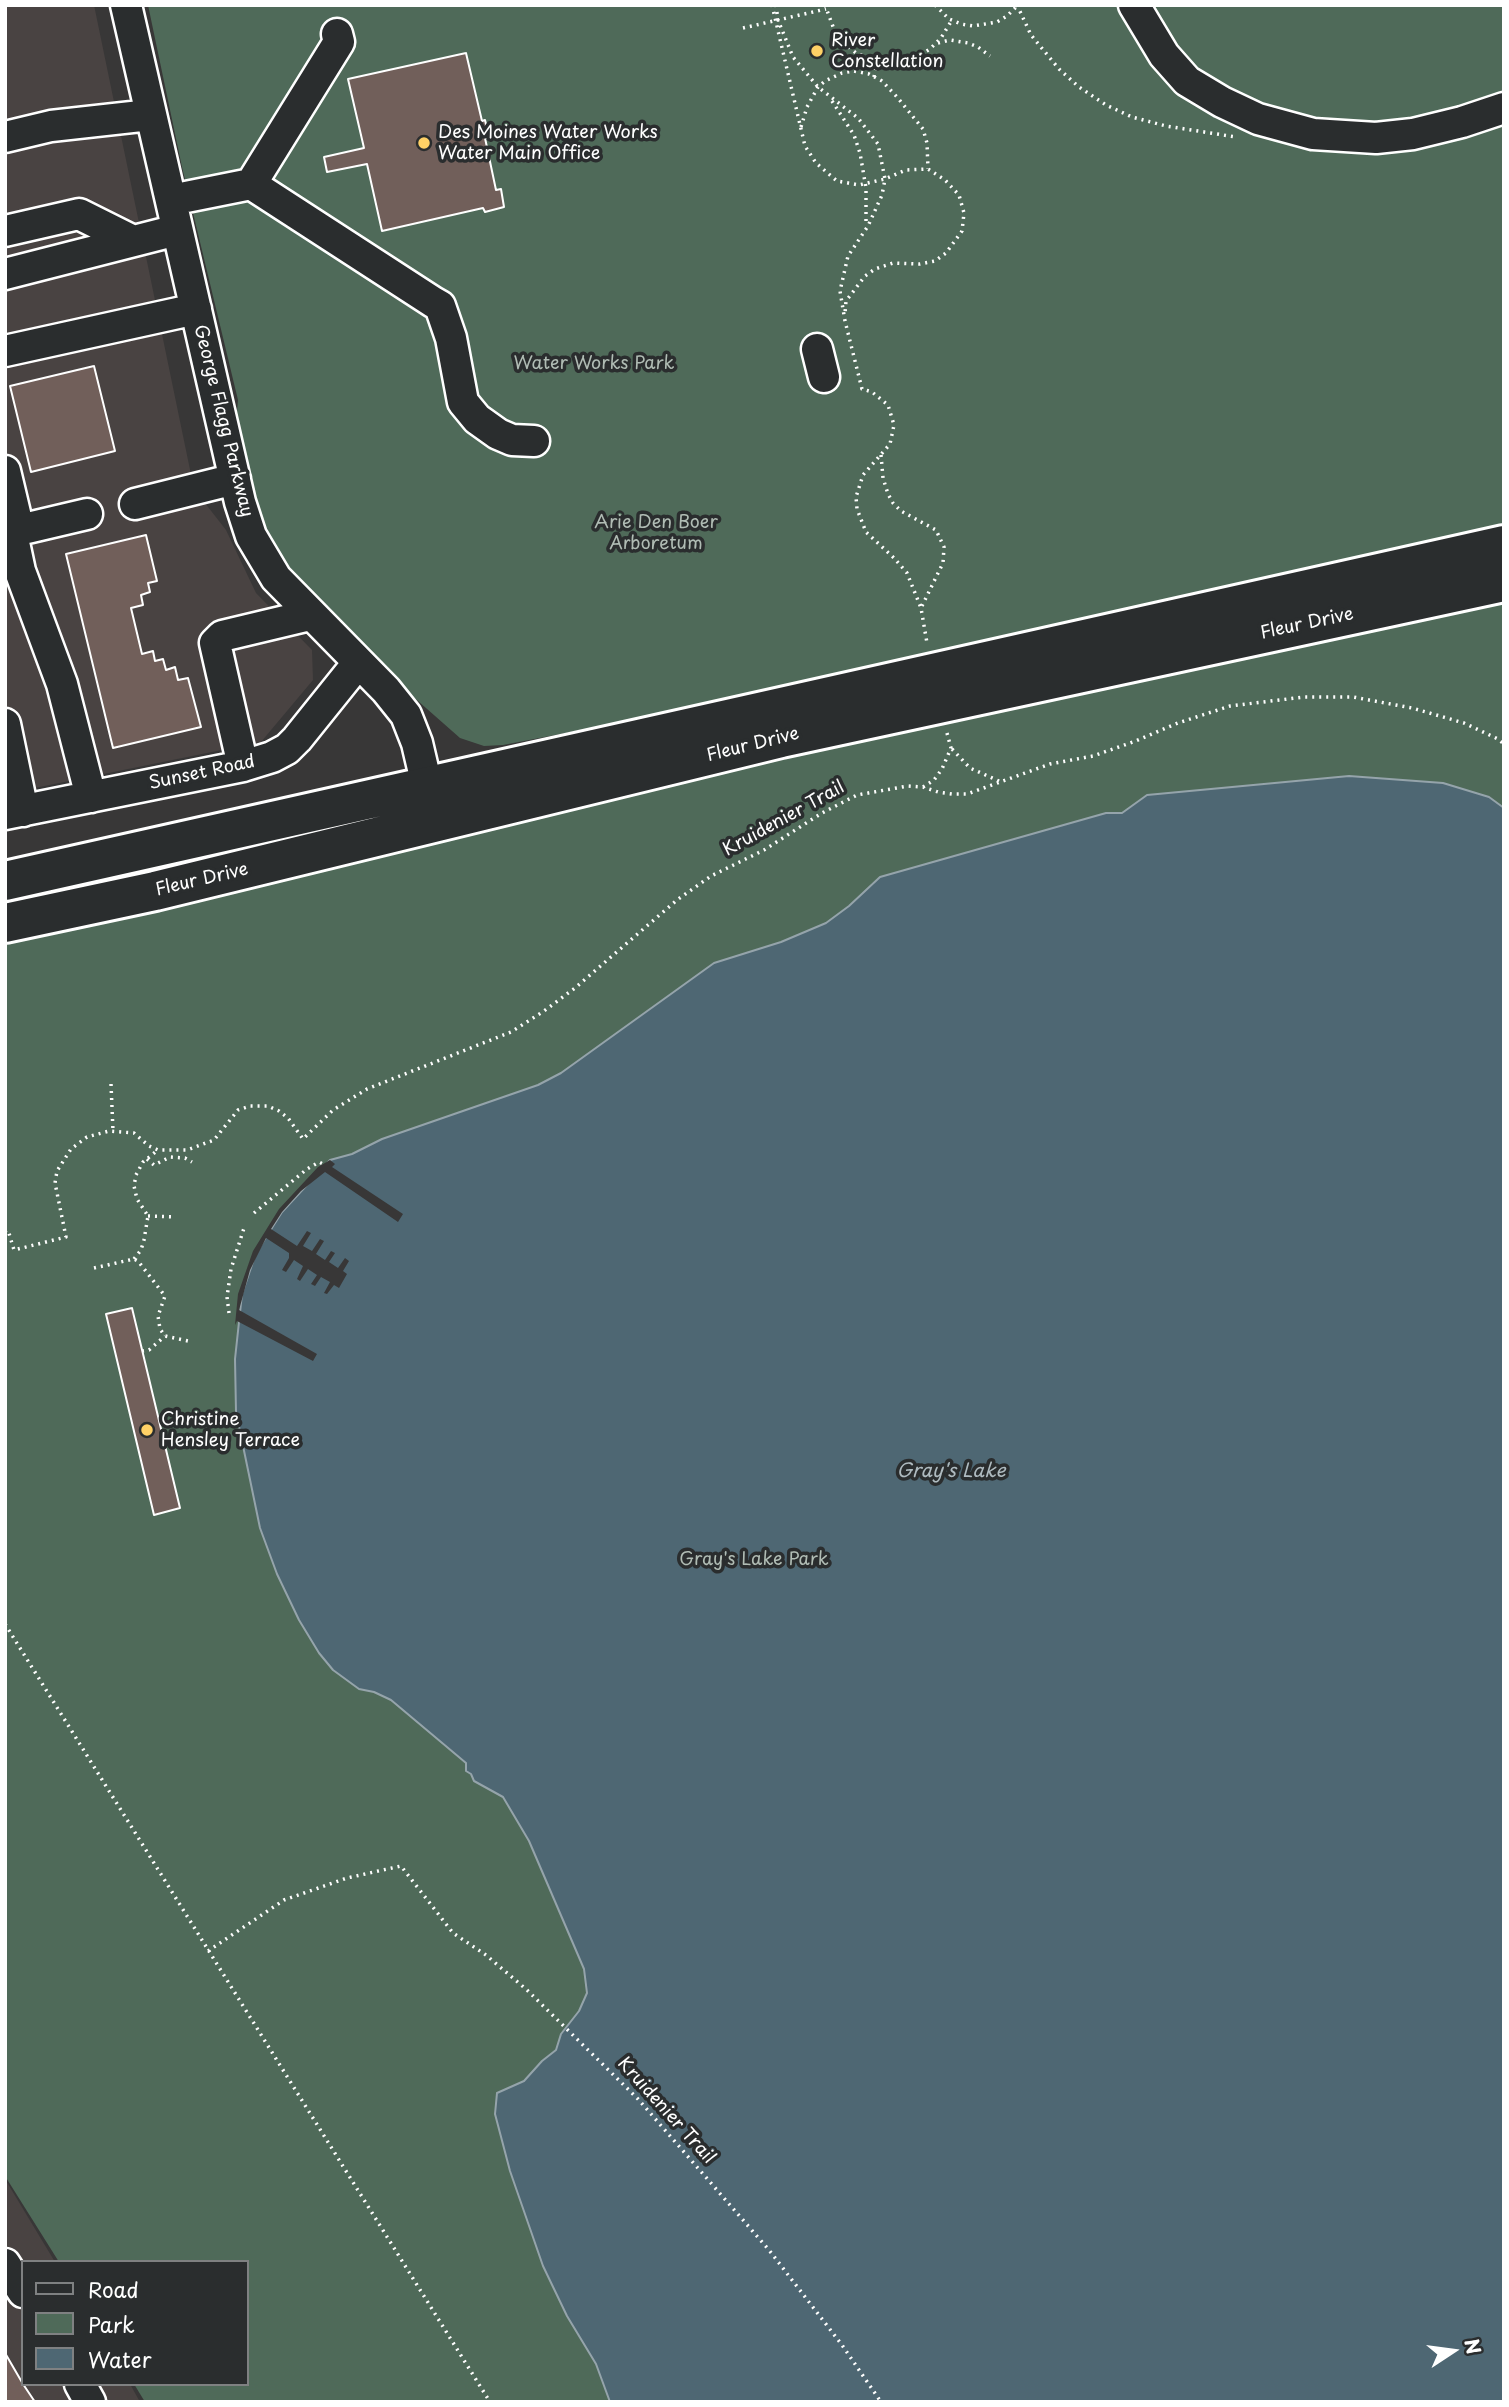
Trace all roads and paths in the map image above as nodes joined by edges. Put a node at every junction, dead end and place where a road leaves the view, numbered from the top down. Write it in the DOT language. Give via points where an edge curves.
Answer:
graph roads {
  1 [pos="126,5"];
  2 [pos="774,5"];
  3 [pos="935,5"];
  4 [pos="1017,5"];
  5 [pos="1134,5"];
  6 [pos="825,7"];
  7 [pos="777,20"];
  8 [pos="952,20"];
  9 [pos="743,28"];
  10 [pos="337,34"];
  11 [pos="934,44"];
  12 [pos="990,56"];
  13 [pos="877,60"];
  14 [pos="874,77"];
  15 [pos="818,87"];
  16 [pos="829,97"];
  17 [pos="1504,108"];
  18 [pos="150,115"];
  19 [pos="801,130"];
  20 [pos="5,137"];
  21 [pos="1243,138"];
  22 [pos="928,169"];
  23 [pos="885,179"];
  24 [pos="251,184"];
  25 [pos="865,185"];
  26 [pos="171,200"];
  27 [pos="866,228"];
  28 [pos="177,230"];
  29 [pos="5,231"];
  30 [pos="133,241"];
  31 [pos="5,274"];
  32 [pos="196,309"];
  33 [pos="845,321"];
  34 [pos="5,351"];
  35 [pos="534,441"];
  36 [pos="881,455"];
  37 [pos="5,471"];
  38 [pos="235,479"];
  39 [pos="135,504"];
  40 [pos="87,514"];
  41 [pos="19,530"];
  42 [pos="1504,545"];
  43 [pos="1504,582"];
  44 [pos="921,608"];
  45 [pos="310,615"];
  46 [pos="927,643"];
  47 [pos="358,663"];
  48 [pos="5,724"];
  49 [pos="947,730"];
  50 [pos="1504,744"];
  51 [pos="951,748"];
  52 [pos="243,765"];
  53 [pos="1001,782"];
  54 [pos="426,786"];
  55 [pos="923,787"];
  56 [pos="91,797"];
  57 [pos="14,813"];
  58 [pos="436,824"];
  59 [pos="5,881"];
  60 [pos="5,923"];
  61 [pos="111,1084"];
  62 [pos="113,1132"];
  63 [pos="158,1150"];
  64 [pos="147,1158"];
  65 [pos="192,1162"];
  66 [pos="323,1164"];
  67 [pos="254,1213"];
  68 [pos="148,1216"];
  69 [pos="175,1217"];
  70 [pos="244,1228"];
  71 [pos="5,1231"];
  72 [pos="134,1259"];
  73 [pos="94,1268"];
  74 [pos="229,1313"];
  75 [pos="165,1336"];
  76 [pos="188,1341"];
  77 [pos="142,1351"];
  78 [pos="5,1624"];
  79 [pos="208,1951"];
  80 [pos="5,2264"];
  81 [pos="21,2289"];
  82 [pos="81,2386"];
  83 [pos="90,2402"];
  84 [pos="490,2402"];
  85 [pos="881,2402"];
  1 -- 18 [label="street, George Flagg Parkway"];
  2 -- 7 [label="path"];
  3 -- 8 [label="path"];
  4 -- 8 [label="path" via="1007,16 985,26"];
  4 -- 21 [label="path" via="1031,35 1059,69 1106,105 1166,126"];
  5 -- 17 [label="street" via="1164,55 1187,81 1269,122 1313,134 1376,138 1413,134"];
  6 -- 7 [label="path"];
  6 -- 13 [label="path" via="845,44"];
  7 -- 9 [label="path"];
  7 -- 15 [label="path" via="793,57"];
  7 -- 19 [label="path"];
  8 -- 11 [label="path"];
  10 -- 24 [label="street" via="339,42"];
  11 -- 12 [label="path" via="957,40"];
  11 -- 13 [label="path" via="916,57"];
  13 -- 14 [label="path"];
  14 -- 15 [label="path" via="842,73"];
  14 -- 22 [label="path" via="923,129"];
  15 -- 16 [label="path"];
  15 -- 19 [label="path"];
  16 -- 23 [label="path" via="869,130 878,145"];
  16 -- 25 [label="path" via="854,135"];
  18 -- 20 [label="street" via="51,126"];
  18 -- 26 [label="street, George Flagg Parkway"];
  19 -- 25 [label="path" via="805,146 828,175 845,184"];
  22 -- 23 [label="path" via="906,170"];
  22 -- 33 [label="path" via="959,195 964,213 956,243 935,261 893,263 864,276 846,301"];
  23 -- 25 [label="path"];
  23 -- 27 [label="path"];
  24 -- 26 [label="street"];
  24 -- 35 [label="street" via="440,306 463,402 498,434"];
  25 -- 27 [label="path"];
  26 -- 28 [label="street, George Flagg Parkway"];
  27 -- 33 [label="path" via="848,256 842,277"];
  28 -- 30 [label="street"];
  28 -- 32 [label="street, George Flagg Parkway"];
  29 -- 30 [label="street" via="79,214"];
  30 -- 31 [label="street"];
  32 -- 34 [label="street"];
  32 -- 38 [label="street, George Flagg Parkway"];
  33 -- 36 [label="path" via="862,389 881,398 892,415 893,435"];
  36 -- 44 [label="path" via="859,486 860,521 906,573"];
  36 -- 44 [label="path" via="883,478 893,503 936,530 944,547 943,563"];
  37 -- 41 [label="street"];
  38 -- 39 [label="street"];
  38 -- 45 [label="street, George Flagg Parkway" via="251,537 275,578"];
  40 -- 41 [label="street"];
  41 -- 56 [label="street" via="13,538 20,571 62,684"];
  42 -- 54 [label="main road, Fleur Drive"];
  43 -- 58 [label="main road, Fleur Drive" via="781,738"];
  44 -- 46 [label="path"];
  45 -- 47 [label="street, George Flagg Parkway"];
  45 -- 52 [label="street" via="222,636 215,643"];
  47 -- 52 [label="street, Sunset Road" via="287,749"];
  47 -- 54 [label="street, George Flagg Parkway" via="406,715"];
  48 -- 57 [label="street"];
  49 -- 51 [label="path"];
  50 -- 53 [label="path, Kruidenier Trail" via="1464,723 1412,708 1353,697 1304,697 1230,706 1093,756 1050,764"];
  51 -- 53 [label="path" via="970,768"];
  51 -- 55 [label="path" via="942,769"];
  52 -- 56 [label="street, Sunset Road"];
  53 -- 55 [label="path, Kruidenier Trail" via="967,794"];
  54 -- 58 [label="street, George Flagg Parkway"];
  54 -- 59 [label="main road, Fleur Drive"];
  55 -- 63 [label="path, Kruidenier Trail" via="857,794 764,850 710,876 544,1012 511,1032 367,1089 333,1110 303,1139 279,1111 250,1106 238,1110 214,1140 187,1150"];
  56 -- 57 [label="street, Sunset Road"];
  58 -- 60 [label="main road, Fleur Drive"];
  61 -- 62 [label="path"];
  62 -- 63 [label="path" via="134,1133"];
  62 -- 71 [label="path" via="79,1142 57,1171 55,1183 66,1237 14,1250"];
  63 -- 64 [label="path"];
  64 -- 65 [label="path" via="154,1165 170,1157"];
  64 -- 68 [label="path" via="134,1186"];
  66 -- 67 [label="path" via="307,1169"];
  68 -- 69 [label="path"];
  68 -- 72 [label="path" via="141,1250"];
  70 -- 74 [label="path" via="228,1288"];
  72 -- 73 [label="path"];
  72 -- 75 [label="path" via="163,1291 157,1322"];
  75 -- 76 [label="path"];
  75 -- 77 [label="path"];
  78 -- 79 [label="path"];
  79 -- 84 [label="path"];
  79 -- 85 [label="path, Kruidenier Trail" via="284,1900 346,1878 401,1866 453,1933 527,1990 638,2099 700,2168 828,2326"];
  80 -- 81 [label="street"];
  82 -- 83 [label="street"];
}
